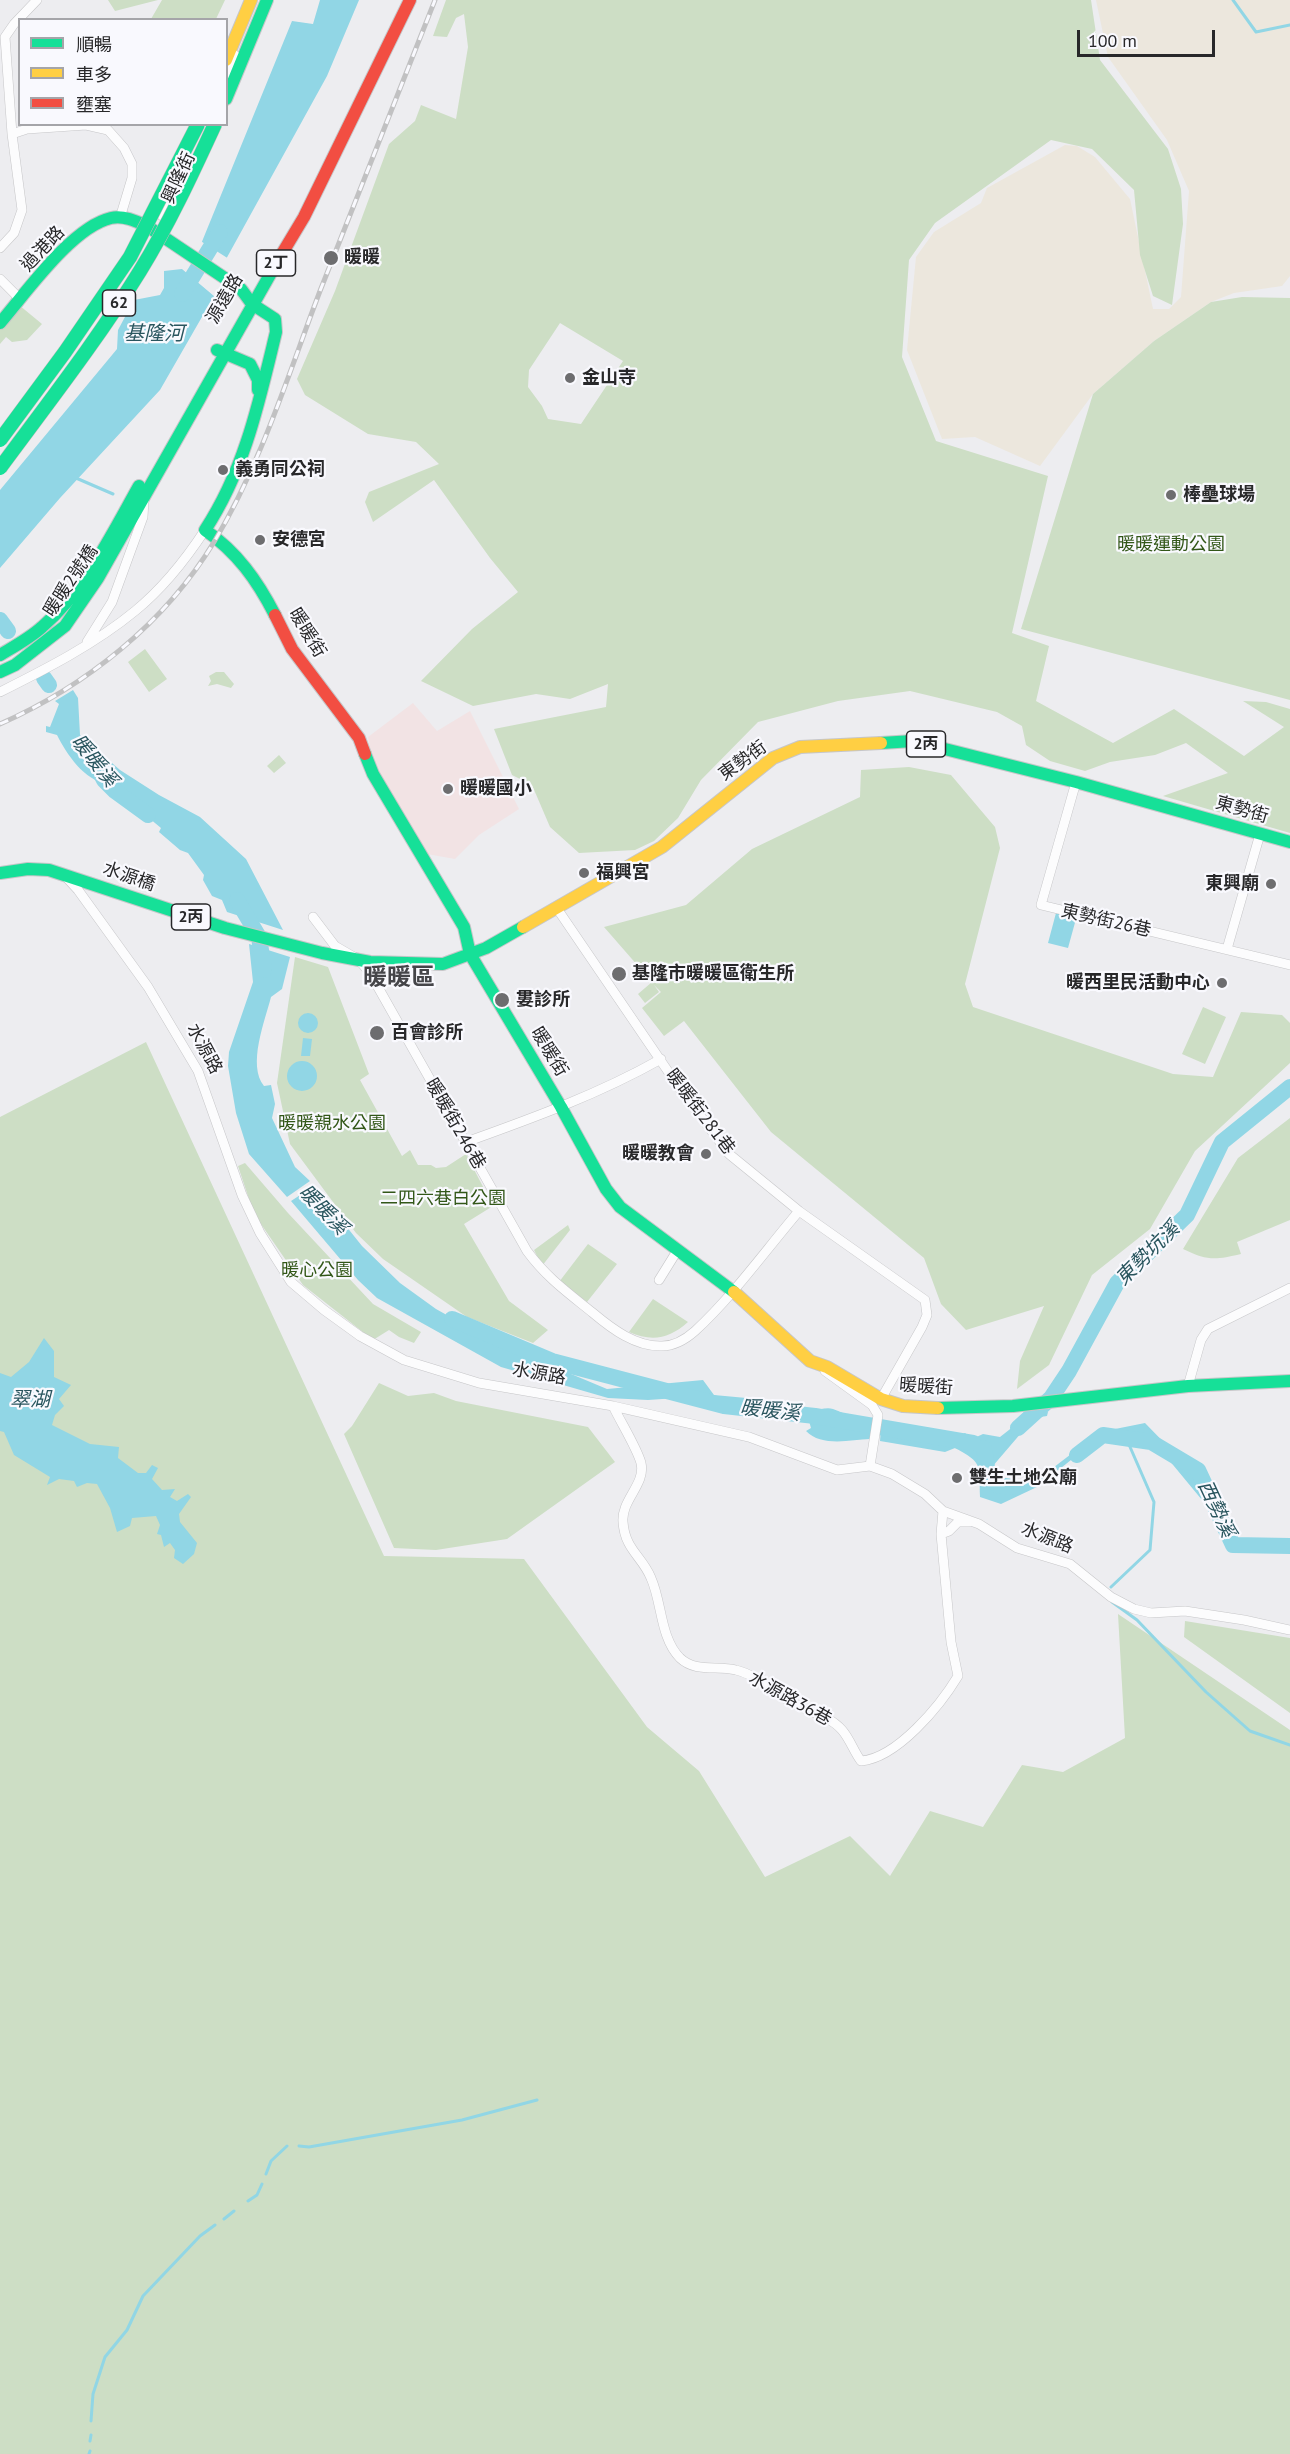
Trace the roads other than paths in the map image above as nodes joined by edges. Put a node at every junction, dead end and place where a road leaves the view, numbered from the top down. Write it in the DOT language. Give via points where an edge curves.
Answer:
graph roads {
  1 [pos="37,0"];
  2 [pos="251,0"];
  3 [pos="261,0"];
  4 [pos="267,0"];
  5 [pos="400,0"];
  6 [pos="410,0"];
  7 [pos="20,18"];
  8 [pos="18,20"];
  9 [pos="228,55"];
  10 [pos="228,71"];
  11 [pos="228,94"];
  12 [pos="71,126"];
  13 [pos="90,126"];
  14 [pos="197,126"];
  15 [pos="203,126"];
  16 [pos="214,126"];
  17 [pos="12,134"];
  18 [pos="120,218"];
  19 [pos="156,232"];
  20 [pos="0,248"];
  21 [pos="0,279"];
  22 [pos="246,296"];
  23 [pos="21,299"];
  24 [pos="0,323"];
  25 [pos="220,352"];
  26 [pos="258,399"];
  27 [pos="0,440"];
  28 [pos="0,468"];
  29 [pos="145,495"];
  30 [pos="126,517"];
  31 [pos="205,530"];
  32 [pos="86,644"];
  33 [pos="0,655"];
  34 [pos="0,672"];
  35 [pos="0,692"];
  36 [pos="1076,782"];
  37 [pos="1260,834"];
  38 [pos="1290,842"];
  39 [pos="0,873"];
  40 [pos="62,873"];
  41 [pos="556,907"];
  42 [pos="313,917"];
  43 [pos="1227,950"];
  44 [pos="322,953"];
  45 [pos="470,954"];
  46 [pos="358,960"];
  47 [pos="1290,965"];
  48 [pos="661,1059"];
  49 [pos="561,1107"];
  50 [pos="466,1142"];
  51 [pos="799,1210"];
  52 [pos="678,1251"];
  53 [pos="659,1280"];
  54 [pos="1290,1288"];
  55 [pos="732,1290"];
  56 [pos="810,1361"];
  57 [pos="1290,1381"];
  58 [pos="1188,1386"];
  59 [pos="881,1399"];
  60 [pos="613,1406"];
  61 [pos="870,1466"];
  62 [pos="943,1511"];
  63 [pos="980,1524"];
  64 [pos="941,1534"];
  65 [pos="1290,1630"];
  1 -- 7 [label="street"];
  2 -- 9 [label="main road"];
  3 -- 10 [label="street"];
  4 -- 11 [label="main road"];
  5 -- 22 [label="main road, 源遠路 / 2丁" via="296,212"];
  6 -- 22 [label="main road, 源遠路 / 2丁" via="304,217"];
  8 -- 17 [label="street" via="5,37"];
  12 -- 17 [label="street"];
  13 -- 18 [label="street" via="108,130 132,164"];
  14 -- 27 [label="main road, 62, bridge" via="130,257"];
  15 -- 19 [label="street, 興隆街"];
  16 -- 28 [label="main road, 62, bridge" via="141,269"];
  17 -- 20 [label="street" via="22,210 14,233"];
  18 -- 19 [label="main road" via="135,220"];
  18 -- 23 [label="main road, 過港路" via="100,222 69,244"];
  19 -- 22 [label="main road"];
  21 -- 23 [label="street"];
  22 -- 25 [label="main road, 源遠路 / 2丁"];
  22 -- 26 [label="main road" via="276,324"];
  23 -- 24 [label="main road, 過港路"];
  25 -- 26 [label="main road" via="250,364 258,380"];
  25 -- 29 [label="main road, 源遠路 / 2丁"];
  25 -- 30 [label="main road, 源遠路 / 2丁"];
  26 -- 31 [label="main road" via="243,457"];
  29 -- 30 [label="main road, 源遠路 / 2丁"];
  29 -- 32 [label="street, 源遠路" via="143,517 112,602"];
  30 -- 33 [label="main road, 暖暖2號橋 / 2丁" via="48,622"];
  30 -- 34 [label="main road, 暖暖2號橋 / 2丁" via="98,578 65,626"];
  31 -- 32 [label="street" via="188,557 137,610"];
  31 -- 45 [label="main road, 暖暖街" via="243,563 261,588 292,650 358,738 373,774 464,927"];
  32 -- 35 [label="street, 源遠路"];
  36 -- 37 [label="main road, 東勢街 / 2丙"];
  36 -- 41 [label="main road, 東勢街 / 2丙" via="913,741 800,747 773,758 662,847"];
  36 -- 43 [label="street, 東勢街26巷" via="1041,905"];
  37 -- 38 [label="main road, 東勢街 / 2丙"];
  37 -- 43 [label="street"];
  39 -- 40 [label="main road, 2丙" via="28,869"];
  40 -- 44 [label="main road, 水源橋 / 2丙" via="225,928"];
  40 -- 60 [label="street, 水源路" via="148,987 198,1071 242,1195 291,1282 360,1336 404,1360 479,1383"];
  41 -- 45 [label="main road, 東勢街 / 2丙"];
  41 -- 48 [label="street, 暖暖街281巷"];
  42 -- 46 [label="street" via="335,946"];
  43 -- 47 [label="street, 東勢街26巷"];
  44 -- 46 [label="main road, 東勢街 / 2丙"];
  45 -- 46 [label="main road, 東勢街 / 2丙" via="443,964"];
  45 -- 49 [label="main road, 暖暖街"];
  46 -- 50 [label="street, 暖暖街246巷" via="370,974"];
  48 -- 49 [label="street"];
  48 -- 51 [label="street, 暖暖街281巷" via="729,1154"];
  49 -- 50 [label="street"];
  49 -- 52 [label="main road, 暖暖街" via="620,1207"];
  50 -- 55 [label="street, 暖暖街246巷" via="543,1273 627,1337 657,1346 675,1344 694,1332"];
  51 -- 55 [label="street, 暖暖街246巷"];
  51 -- 59 [label="street, 暖暖街281巷" via="925,1300 927,1315 922,1327"];
  52 -- 53 [label="street"];
  52 -- 55 [label="main road, 暖暖街"];
  54 -- 58 [label="street" via="1208,1329"];
  55 -- 56 [label="main road, 暖暖街"];
  56 -- 59 [label="main road, 暖暖街"];
  56 -- 61 [label="street" via="872,1405 878,1415"];
  57 -- 58 [label="main road"];
  58 -- 59 [label="main road, 暖暖街" via="1014,1406 925,1408"];
  60 -- 61 [label="street, 水源路" via="749,1437 837,1470"];
  60 -- 64 [label="street, 水源路36巷" via="642,1464 640,1478 624,1508 625,1536 651,1577 673,1648 693,1667 737,1670 832,1721 844,1732 861,1761 873,1760 912,1734 958,1676"];
  61 -- 62 [label="street, 水源路" via="892,1473"];
  62 -- 63 [label="street, 水源路"];
  62 -- 64 [label="street, 水源路36巷"];
  63 -- 64 [label="street" via="958,1522"];
  63 -- 65 [label="street, 水源路" via="1017,1548 1070,1564 1111,1597 1134,1609 1151,1613 1185,1611"];
}
